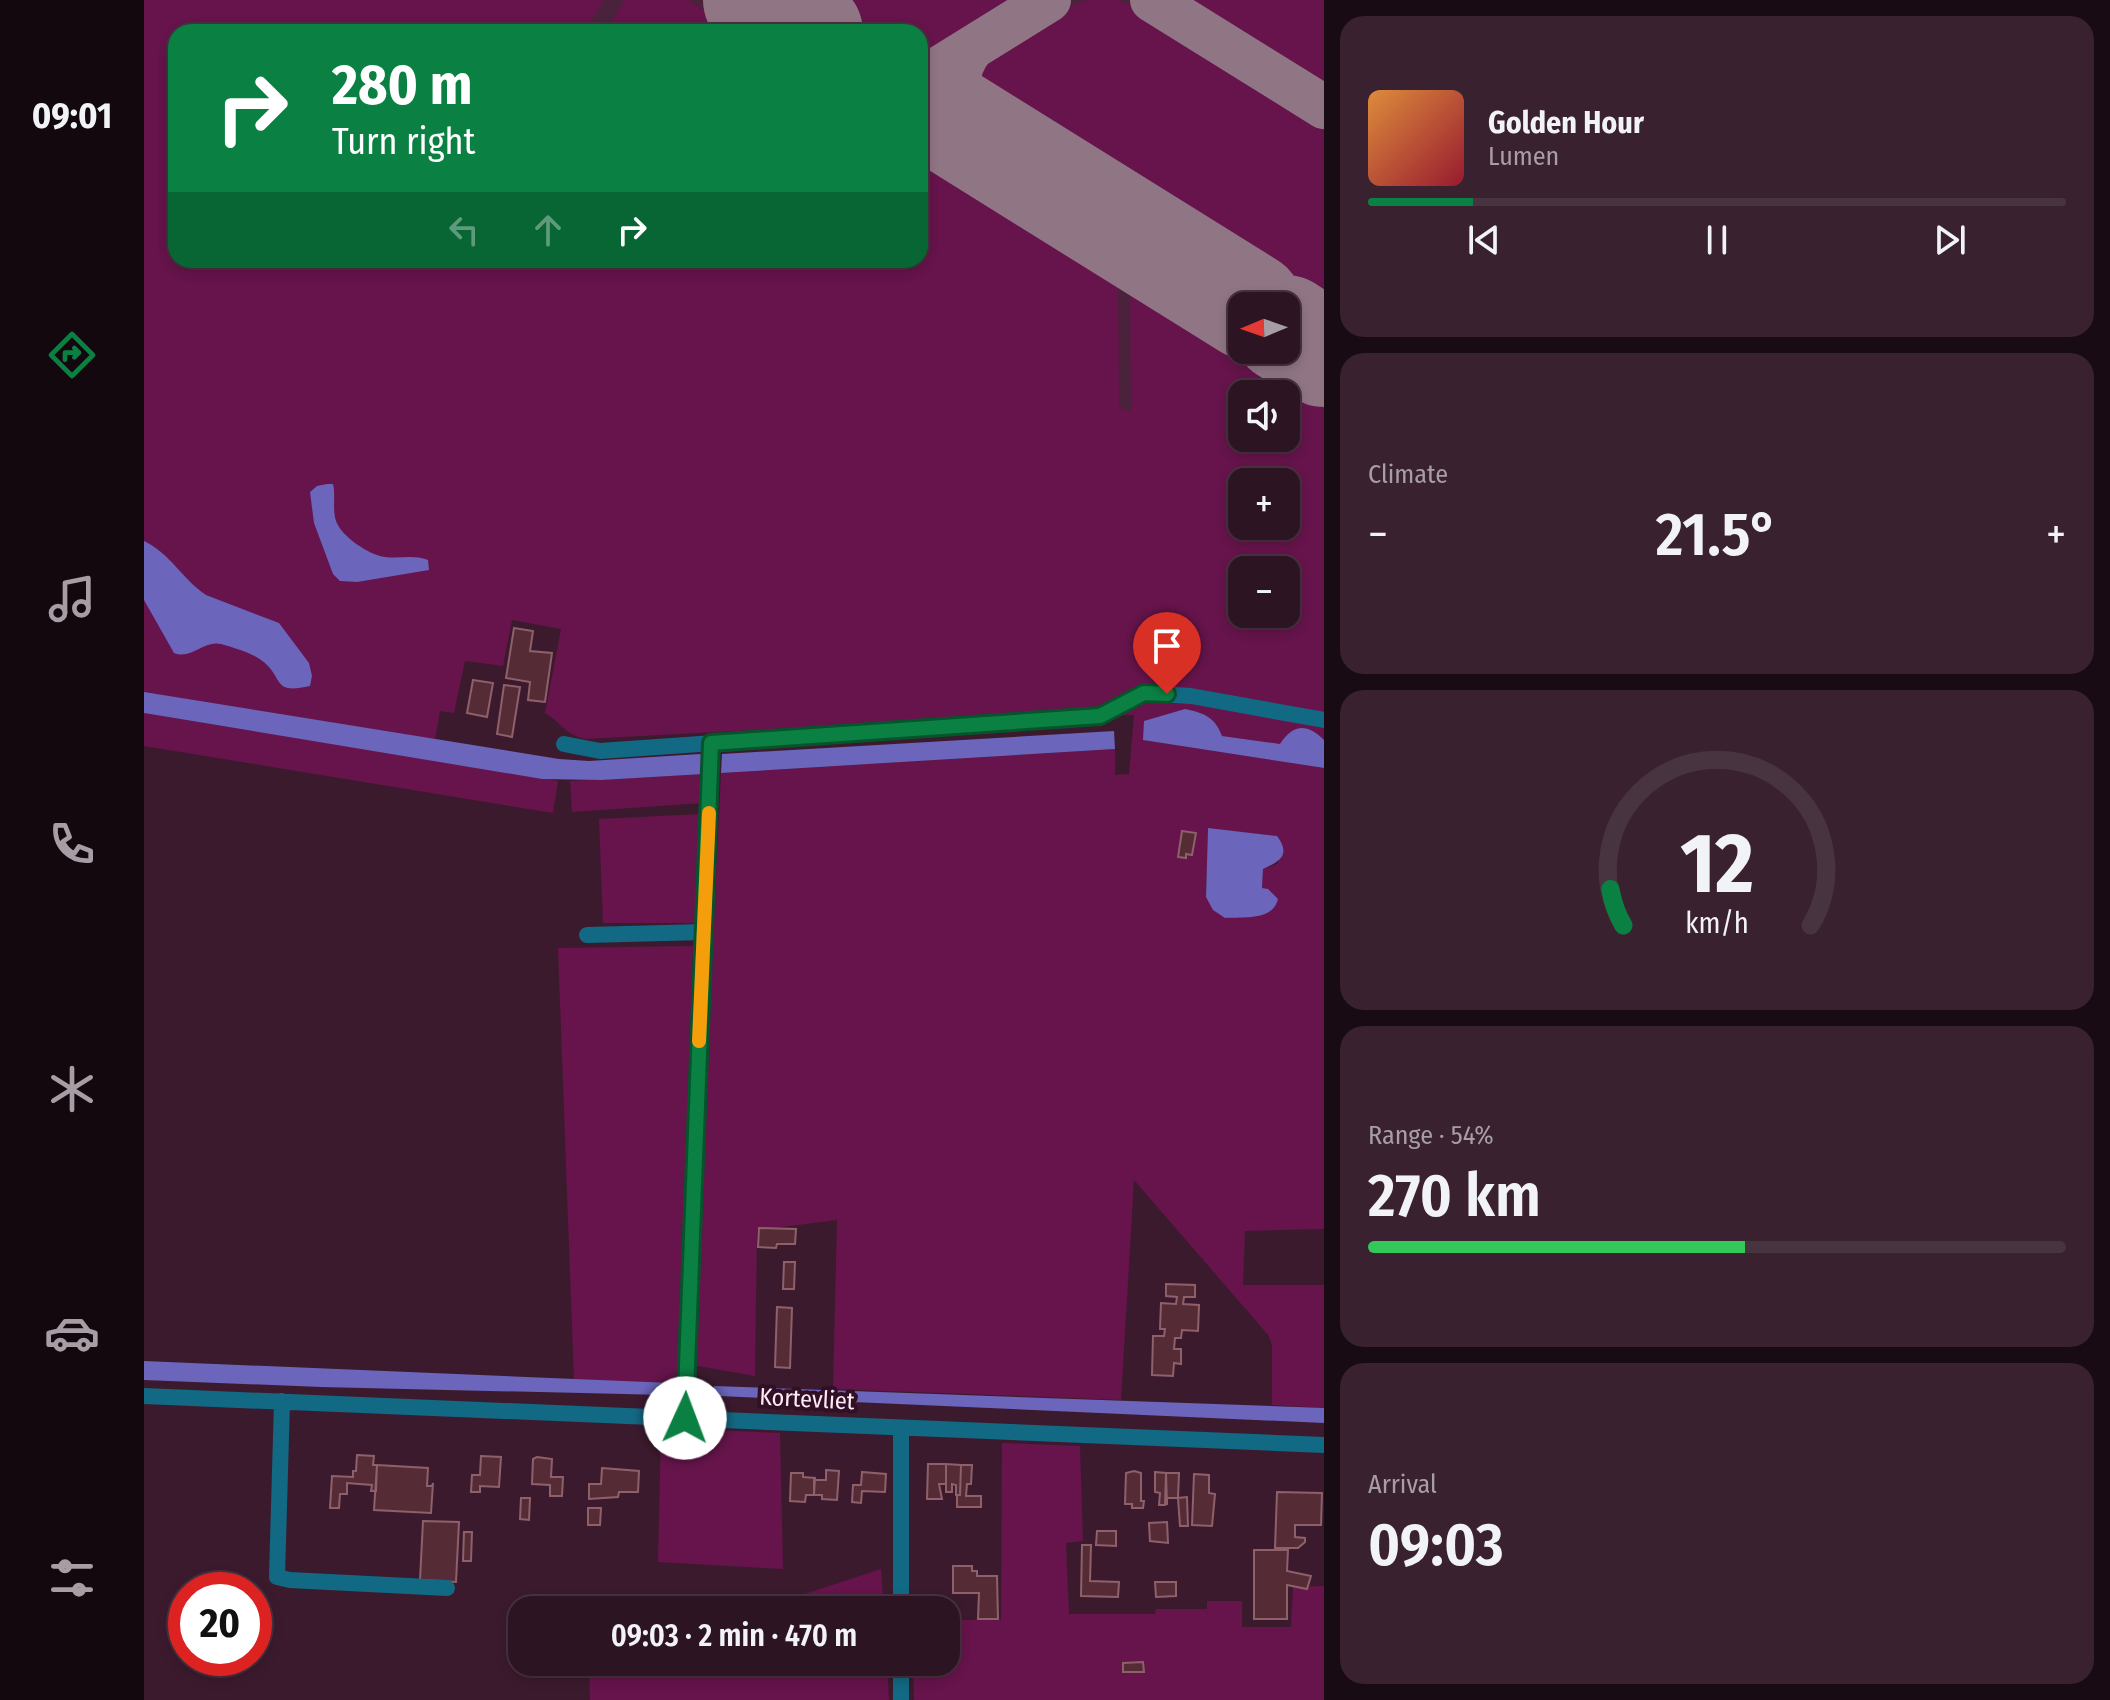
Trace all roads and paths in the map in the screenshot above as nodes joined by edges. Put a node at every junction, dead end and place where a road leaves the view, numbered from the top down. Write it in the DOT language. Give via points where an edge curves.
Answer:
graph roads {
  1 [pos="1324,720"];
  2 [pos="711,743"];
  3 [pos="564,744"];
  4 [pos="703,932"];
  5 [pos="587,935"];
  6 [pos="144,1396"];
  7 [pos="282,1401"];
  8 [pos="685,1418"];
  9 [pos="901,1428"];
  10 [pos="1324,1445"];
  11 [pos="447,1588"];
  12 [pos="901,1596"];
  13 [pos="901,1676"];
  14 [pos="901,1700"];
  1 -- 2 [label="street" via="1191,696 1144,693 1100,716"];
  2 -- 3 [label="street" via="600,751"];
  2 -- 4 [label="street"];
  4 -- 5 [label="street"];
  4 -- 8 [label="street"];
  6 -- 7 [label="street, Kortevliet"];
  7 -- 8 [label="street, Kortevliet"];
  7 -- 11 [label="street" via="277,1577"];
  8 -- 9 [label="street, Kortevliet"];
  9 -- 10 [label="street, Kortevliet"];
  9 -- 12 [label="street"];
  13 -- 14 [label="street"];
}
